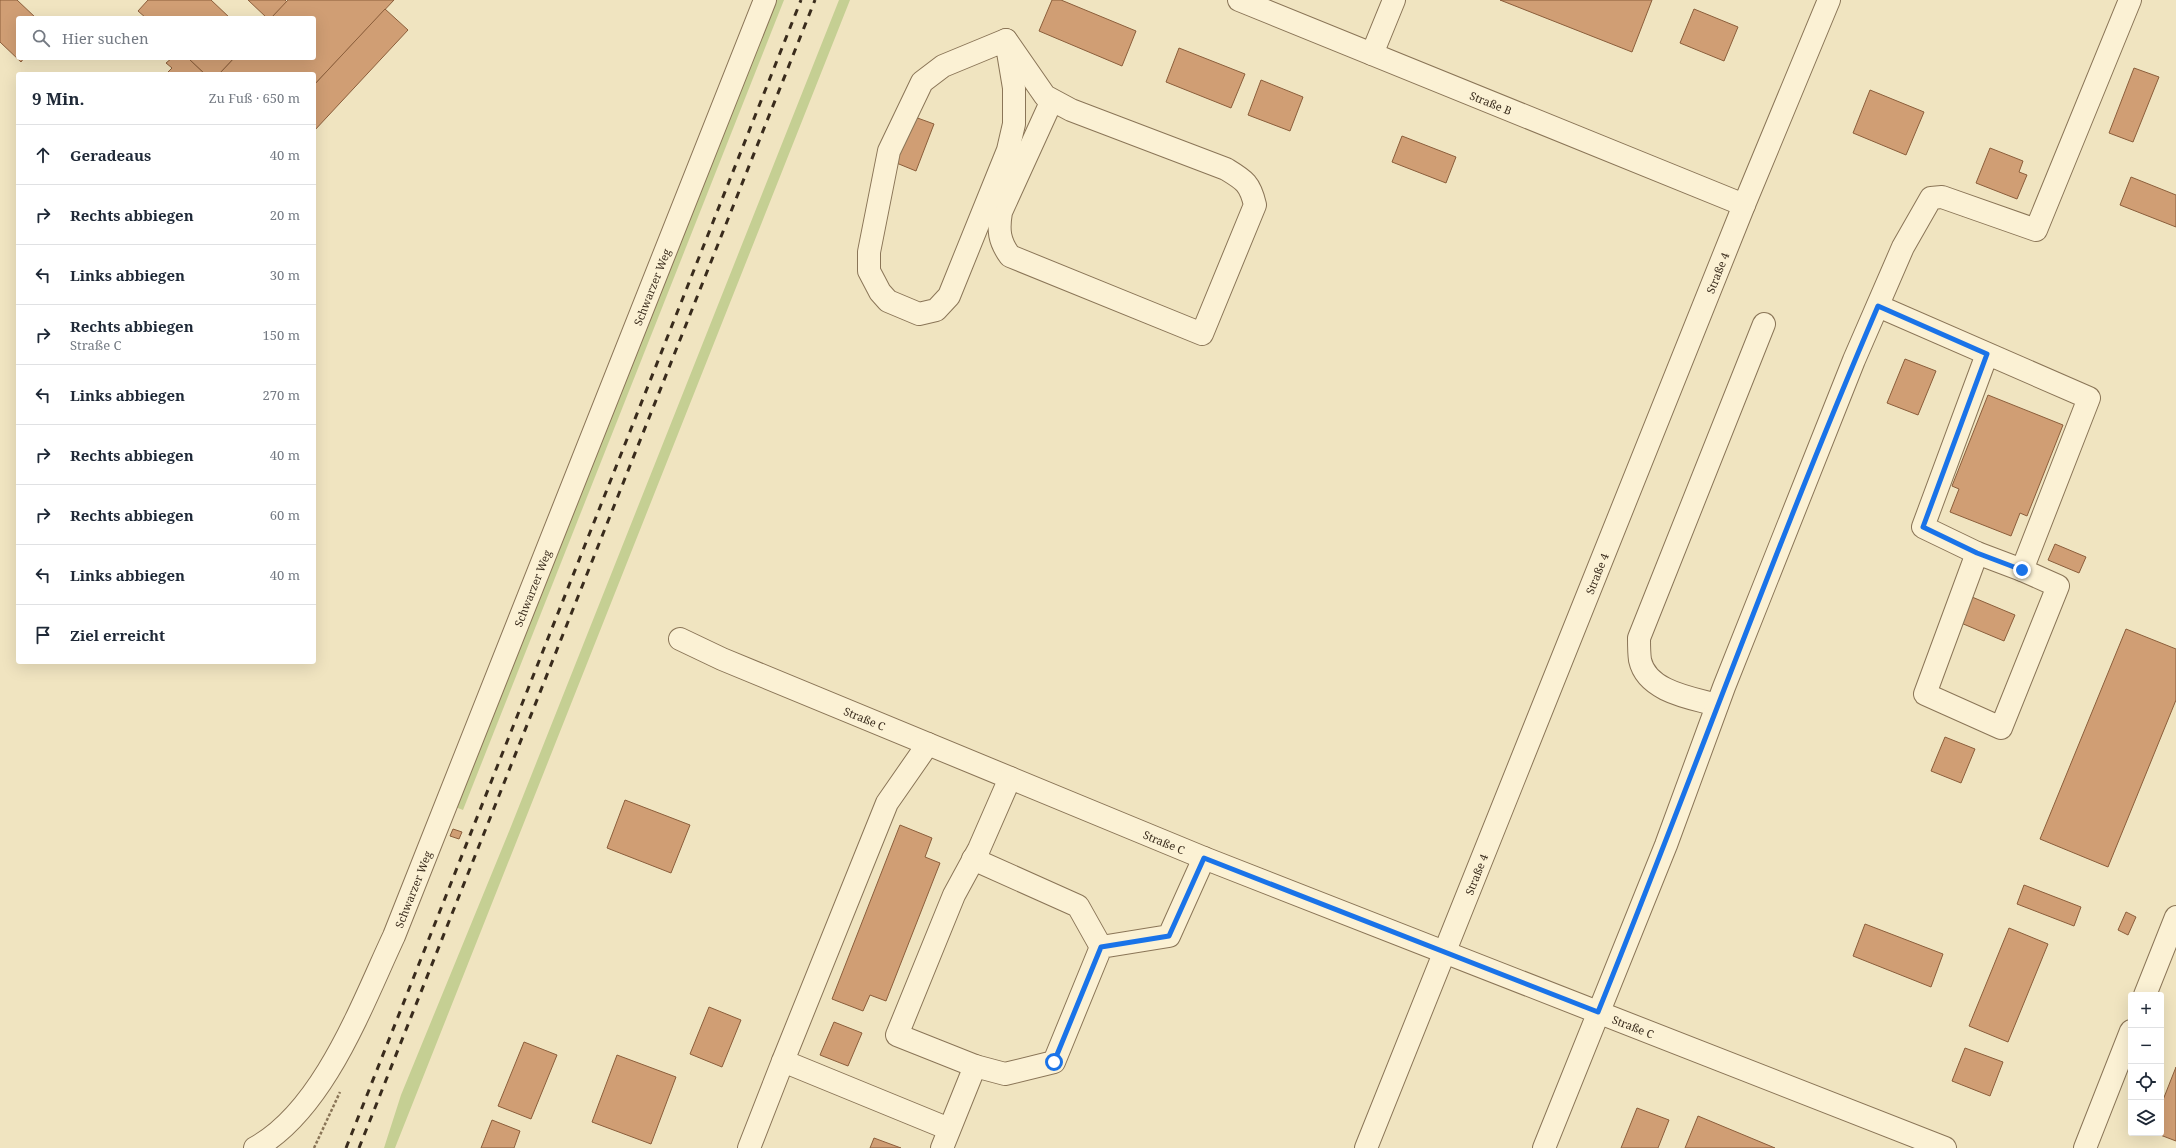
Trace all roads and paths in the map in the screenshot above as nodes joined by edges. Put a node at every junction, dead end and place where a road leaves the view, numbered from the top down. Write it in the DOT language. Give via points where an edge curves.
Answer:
graph roads {
  1 [pos="765,0"];
  2 [pos="1239,0"];
  3 [pos="1394,0"];
  4 [pos="1829,0"];
  5 [pos="2130,0"];
  6 [pos="1006,40"];
  7 [pos="1372,54"];
  8 [pos="1052,100"];
  9 [pos="1744,205"];
  10 [pos="1878,306"];
  11 [pos="1764,324"];
  12 [pos="1987,354"];
  13 [pos="1977,553"];
  14 [pos="2022,570"];
  15 [pos="680,639"];
  16 [pos="1717,705"];
  17 [pos="928,744"];
  18 [pos="1010,778"];
  19 [pos="1204,858"];
  20 [pos="973,859"];
  21 [pos="2176,917"];
  22 [pos="1101,947"];
  23 [pos="1444,952"];
  24 [pos="2146,992"];
  25 [pos="1598,1012"];
  26 [pos="2128,1039"];
  27 [pos="783,1062"];
  28 [pos="976,1066"];
  29 [pos="341,1090"];
  30 [pos="946,1139"];
  31 [pos="255,1148"];
  32 [pos="314,1148"];
  33 [pos="749,1148"];
  34 [pos="1366,1148"];
  35 [pos="1544,1148"];
  36 [pos="1946,1148"];
  37 [pos="2085,1148"];
  1 -- 31 [label="street, Schwarzer Weg" via="394,936 342,1045 320,1083 295,1116 269,1140"];
  2 -- 7 [label="street, Straße B"];
  3 -- 7 [label="street"];
  4 -- 9 [label="street, Straße 4"];
  5 -- 10 [label="street" via="2036,230 1942,197 1931,198 1903,247"];
  6 -- 6 [label="street" via="1014,88 1014,124 1008,150 949,296 936,310 919,314 903,309 888,301 869,271 869,252 889,152 922,82 943,66"];
  6 -- 8 [label="street" via="1045,96"];
  7 -- 9 [label="street, Straße B"];
  8 -- 8 [label="street" via="1071,110 1226,169 1245,180 1252,190 1255,204 1202,334 1010,256 1001,243 1001,212"];
  9 -- 23 [label="street, Straße 4"];
  10 -- 12 [label="street"];
  10 -- 16 [label="street"];
  11 -- 16 [label="street" via="1639,638 1640,661 1649,677 1667,690"];
  12 -- 13 [label="street" via="1923,527"];
  12 -- 14 [label="street" via="2089,398"];
  13 -- 14 [label="street"];
  13 -- 14 [label="street" via="1925,694 2001,728 2058,586"];
  15 -- 17 [label="street, Straße C" via="722,659"];
  16 -- 25 [label="street" via="1666,845"];
  17 -- 18 [label="street, Straße C"];
  17 -- 27 [label="street" via="887,803"];
  18 -- 19 [label="street, Straße C"];
  18 -- 20 [label="street"];
  19 -- 22 [label="street" via="1169,936"];
  19 -- 23 [label="street, Straße C"];
  20 -- 22 [label="street" via="1078,906"];
  20 -- 28 [label="street" via="954,895 897,1035"];
  21 -- 24 [label="street"];
  22 -- 28 [label="street" via="1054,1062 1005,1074"];
  23 -- 25 [label="street, Straße C"];
  23 -- 34 [label="street, Straße 4"];
  25 -- 35 [label="street"];
  25 -- 36 [label="street, Straße C"];
  26 -- 37 [label="street"];
  27 -- 30 [label="street"];
  27 -- 33 [label="street"];
  28 -- 30 [label="street"];
  29 -- 32 [label="path"];
}
